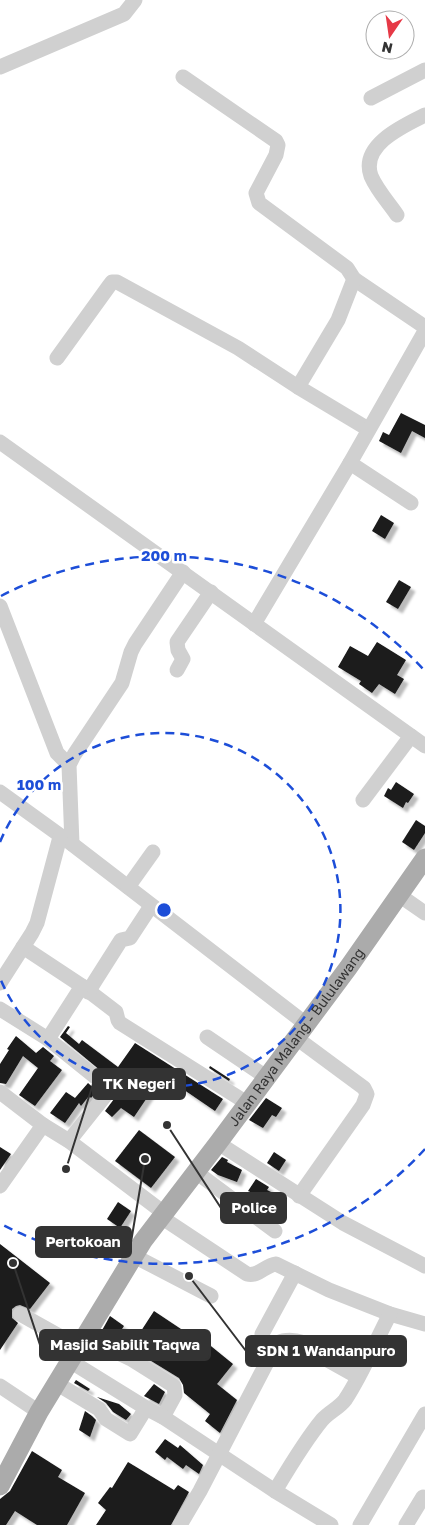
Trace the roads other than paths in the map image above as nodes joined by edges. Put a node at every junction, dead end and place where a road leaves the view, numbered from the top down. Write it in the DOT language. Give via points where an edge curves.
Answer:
graph roads {
  1 [pos="135,0"];
  2 [pos="0,67"];
  3 [pos="425,70"];
  4 [pos="183,77"];
  5 [pos="371,98"];
  6 [pos="425,115"];
  7 [pos="397,215"];
  8 [pos="354,279"];
  9 [pos="425,327"];
  10 [pos="425,331"];
  11 [pos="57,358"];
  12 [pos="298,387"];
  13 [pos="368,430"];
  14 [pos="0,442"];
  15 [pos="350,463"];
  16 [pos="410,503"];
  17 [pos="183,572"];
  18 [pos="211,592"];
  19 [pos="0,606"];
  20 [pos="254,624"];
  21 [pos="178,670"];
  22 [pos="411,736"];
  23 [pos="425,746"];
  24 [pos="69,765"];
  25 [pos="0,792"];
  26 [pos="363,800"];
  27 [pos="66,840"];
  28 [pos="153,852"];
  29 [pos="422,869"];
  30 [pos="128,887"];
  31 [pos="399,895"];
  32 [pos="151,906"];
  33 [pos="425,913"];
  34 [pos="23,947"];
  35 [pos="0,983"];
  36 [pos="85,989"];
  37 [pos="0,1009"];
  38 [pos="300,1030"];
  39 [pos="207,1038"];
  40 [pos="48,1039"];
  41 [pos="266,1077"];
  42 [pos="0,1092"];
  43 [pos="247,1104"];
  44 [pos="43,1125"];
  45 [pos="69,1141"];
  46 [pos="218,1144"];
  47 [pos="196,1172"];
  48 [pos="0,1186"];
  49 [pos="300,1196"];
  50 [pos="162,1215"];
  51 [pos="275,1231"];
  52 [pos="134,1256"];
  53 [pos="425,1266"];
  54 [pos="295,1273"];
  55 [pos="211,1296"];
  56 [pos="20,1314"];
  57 [pos="390,1314"];
  58 [pos="425,1324"];
  59 [pos="262,1334"];
  60 [pos="78,1348"];
  61 [pos="358,1378"];
  62 [pos="56,1383"];
  63 [pos="0,1386"];
  64 [pos="146,1408"];
  65 [pos="39,1412"];
  66 [pos="425,1414"];
  67 [pos="164,1417"];
  68 [pos="220,1454"];
  69 [pos="0,1486"];
  70 [pos="275,1491"];
  71 [pos="423,1497"];
  72 [pos="180,1525"];
  73 [pos="331,1525"];
  74 [pos="360,1525"];
  75 [pos="406,1525"];
  1 -- 2 [label="street" via="124,14"];
  3 -- 5 [label="street"];
  4 -- 8 [label="street" via="276,141 276,155 256,198 347,268"];
  6 -- 7 [label="street" via="398,128 370,156 369,166 374,180"];
  8 -- 9 [label="street"];
  8 -- 12 [label="street" via="338,320"];
  10 -- 13 [label="street"];
  11 -- 12 [label="street" via="112,282 117,282 238,348"];
  12 -- 13 [label="street"];
  13 -- 15 [label="street"];
  14 -- 17 [label="street"];
  15 -- 16 [label="street"];
  15 -- 20 [label="street"];
  17 -- 18 [label="street"];
  17 -- 24 [label="street" via="135,644 122,683"];
  18 -- 20 [label="street"];
  18 -- 21 [label="street" via="177,642 183,659"];
  19 -- 24 [label="street" via="57,753"];
  20 -- 22 [label="street"];
  22 -- 23 [label="street"];
  22 -- 26 [label="street"];
  24 -- 27 [label="street"];
  25 -- 27 [label="street"];
  27 -- 30 [label="street"];
  27 -- 34 [label="street" via="42,909"];
  28 -- 30 [label="street"];
  29 -- 31 [label="main road, Jalan Raya Malang - Bululawang"];
  30 -- 32 [label="street"];
  31 -- 33 [label="street"];
  31 -- 38 [label="main road, Jalan Raya Malang - Bululawang"];
  32 -- 36 [label="street" via="130,938 121,940"];
  32 -- 38 [label="street"];
  34 -- 35 [label="street"];
  34 -- 36 [label="street"];
  36 -- 40 [label="street"];
  36 -- 43 [label="street" via="116,1012 120,1023"];
  37 -- 40 [label="street"];
  38 -- 41 [label="main road, Jalan Raya Malang - Bululawang"];
  38 -- 49 [label="street" via="367,1094 363,1105"];
  39 -- 41 [label="street"];
  40 -- 45 [label="street" via="109,1088"];
  41 -- 43 [label="main road, Jalan Raya Malang - Bululawang"];
  42 -- 44 [label="street"];
  43 -- 46 [label="main road, Jalan Raya Malang - Bululawang"];
  44 -- 45 [label="street"];
  44 -- 48 [label="street"];
  45 -- 50 [label="street"];
  46 -- 47 [label="main road, Jalan Raya Malang - Bululawang"];
  46 -- 49 [label="street"];
  47 -- 50 [label="main road, Jalan Raya Malang - Bululawang"];
  47 -- 51 [label="street"];
  49 -- 53 [label="street" via="343,1223"];
  50 -- 52 [label="main road, Jalan Raya Malang - Bululawang"];
  50 -- 54 [label="street" via="247,1274 257,1274 276,1264"];
  52 -- 55 [label="street"];
  52 -- 60 [label="main road, Jalan Raya Malang - Bululawang"];
  54 -- 57 [label="street"];
  54 -- 59 [label="street"];
  56 -- 60 [label="street"];
  57 -- 58 [label="street"];
  57 -- 61 [label="street"];
  60 -- 62 [label="main road, Jalan Raya Malang - Bululawang"];
  60 -- 64 [label="street"];
  60 -- 67 [label="street" via="131,1359 174,1386 175,1395"];
  61 -- 68 [label="street" via="305,1343 280,1342"];
  61 -- 70 [label="street" via="344,1402 324,1418 302,1446"];
  62 -- 64 [label="street" via="99,1409 106,1419 130,1434"];
  62 -- 65 [label="main road, Jalan Raya Malang - Bululawang"];
  63 -- 65 [label="street"];
  64 -- 67 [label="street"];
  65 -- 69 [label="main road, Jalan Raya Malang - Bululawang"];
  66 -- 74 [label="street"];
  67 -- 68 [label="street"];
  68 -- 70 [label="street"];
  68 -- 72 [label="street"];
  70 -- 73 [label="street"];
  71 -- 75 [label="street"];
}
